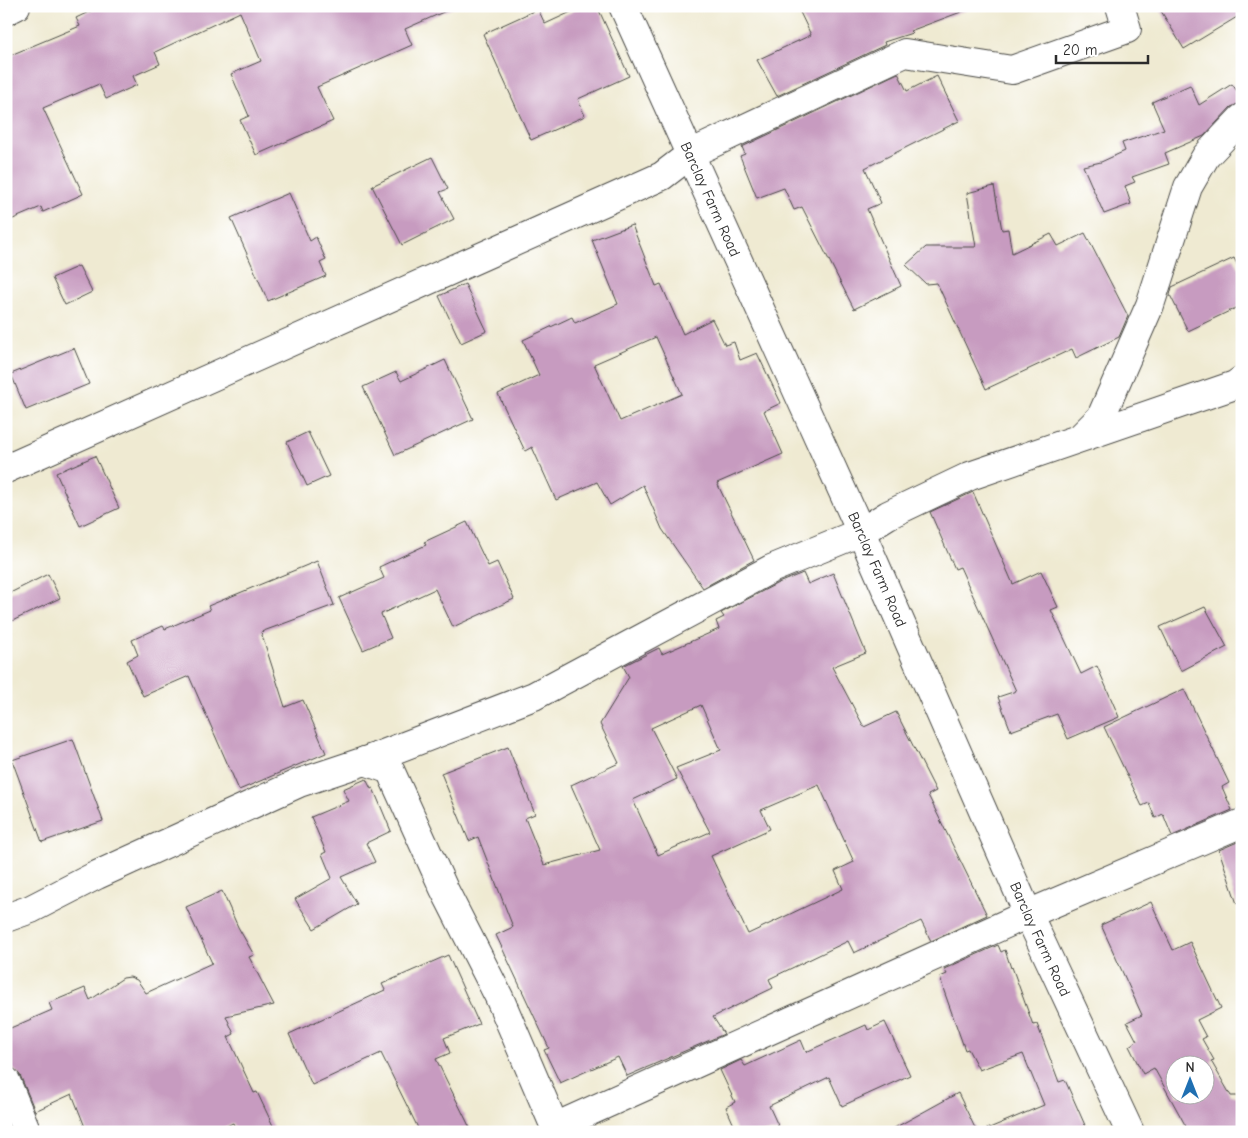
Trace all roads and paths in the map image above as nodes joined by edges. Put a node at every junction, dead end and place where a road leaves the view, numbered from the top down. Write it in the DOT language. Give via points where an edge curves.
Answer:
graph roads {
  1 [pos="16,6"];
  2 [pos="624,6"];
  3 [pos="1120,6"];
  4 [pos="6,11"];
  5 [pos="1242,118"];
  6 [pos="692,153"];
  7 [pos="1242,380"];
  8 [pos="1081,437"];
  9 [pos="6,468"];
  10 [pos="861,532"];
  11 [pos="365,762"];
  12 [pos="1242,823"];
  13 [pos="1028,914"];
  14 [pos="6,918"];
  15 [pos="6,1081"];
  16 [pos="556,1129"];
  17 [pos="27,1132"];
  18 [pos="1130,1132"];
  1 -- 4 [label="street"];
  2 -- 6 [label="street, Barclay Farm Road"];
  3 -- 6 [label="street" via="1128,29 1012,70 905,53"];
  5 -- 8 [label="street" via="1206,156 1188,187 1150,305 1101,417"];
  6 -- 9 [label="street" via="662,176"];
  6 -- 10 [label="street, Barclay Farm Road"];
  7 -- 8 [label="street"];
  8 -- 10 [label="street" via="970,476 888,515"];
  10 -- 11 [label="street" via="771,569 534,696"];
  10 -- 13 [label="street, Barclay Farm Road"];
  11 -- 14 [label="street" via="300,783"];
  11 -- 16 [label="street" via="390,770 444,889 499,997"];
  12 -- 13 [label="street"];
  13 -- 16 [label="street"];
  13 -- 18 [label="street, Barclay Farm Road"];
  15 -- 17 [label="street"];
}
